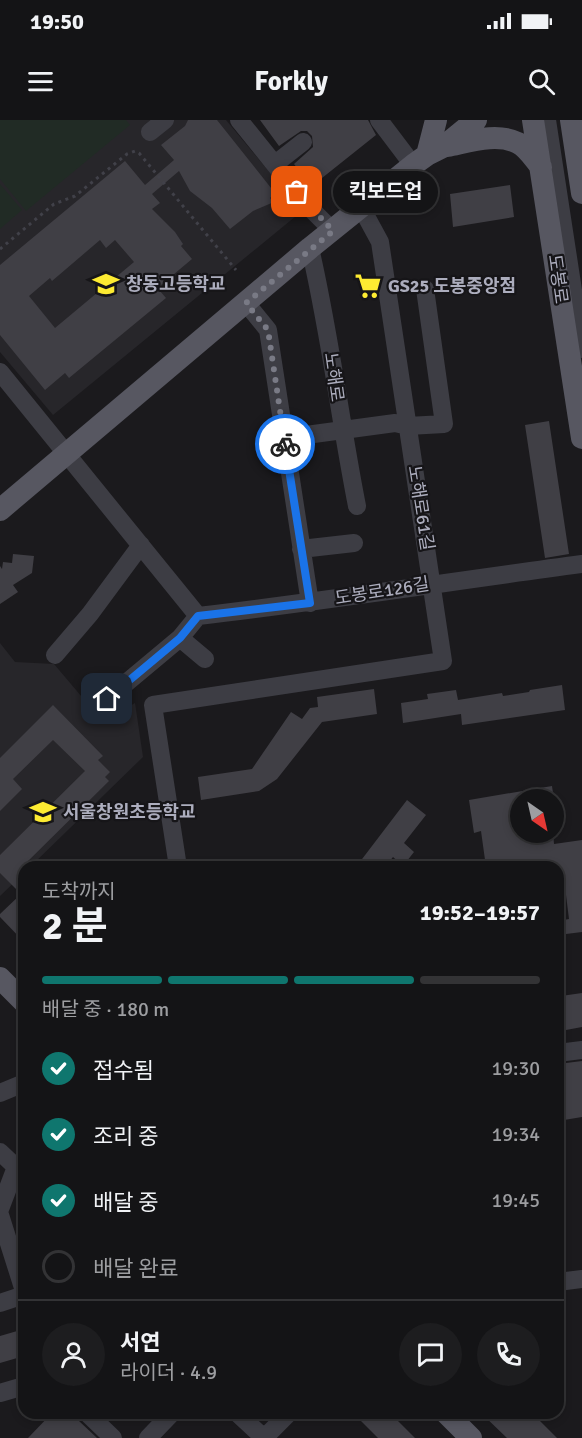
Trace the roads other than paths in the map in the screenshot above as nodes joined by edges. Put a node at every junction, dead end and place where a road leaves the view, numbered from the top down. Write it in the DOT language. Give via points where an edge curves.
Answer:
graph roads {
  1 [pos="165,120"];
  2 [pos="239,120"];
  3 [pos="379,120"];
  4 [pos="436,120"];
  5 [pos="476,120"];
  6 [pos="533,120"];
  7 [pos="547,120"];
  8 [pos="554,120"];
  9 [pos="571,120"];
  10 [pos="150,132"];
  11 [pos="303,142"];
  12 [pos="427,156"];
  13 [pos="275,164"];
  14 [pos="580,166"];
  15 [pos="541,167"];
  16 [pos="582,193"];
  17 [pos="361,207"];
  18 [pos="333,231"];
  19 [pos="310,248"];
  20 [pos="425,289"];
  21 [pos="246,303"];
  22 [pos="582,303"];
  23 [pos="582,349"];
  24 [pos="0,372"];
  25 [pos="408,426"];
  26 [pos="342,430"];
  27 [pos="284,438"];
  28 [pos="582,438"];
  29 [pos="67,454"];
  30 [pos="357,506"];
  31 [pos="0,510"];
  32 [pos="354,543"];
  33 [pos="141,545"];
  34 [pos="302,549"];
  35 [pos="582,564"];
  36 [pos="432,584"];
  37 [pos="310,603"];
  38 [pos="198,616"];
  39 [pos="180,638"];
  40 [pos="55,655"];
  41 [pos="205,660"];
  42 [pos="107,699"];
  43 [pos="177,861"];
  44 [pos="0,978"];
  45 [pos="18,996"];
  46 [pos="582,1050"];
  47 [pos="564,1052"];
  48 [pos="18,1086"];
  49 [pos="0,1093"];
  50 [pos="0,1152"];
  51 [pos="18,1165"];
  52 [pos="18,1170"];
  53 [pos="0,1209"];
  54 [pos="0,1215"];
  55 [pos="18,1274"];
  56 [pos="582,1279"];
  57 [pos="564,1281"];
  58 [pos="18,1296"];
  59 [pos="0,1303"];
  60 [pos="18,1388"];
  61 [pos="0,1393"];
  62 [pos="93,1419"];
  63 [pos="166,1419"];
  64 [pos="243,1419"];
  65 [pos="283,1419"];
  66 [pos="452,1419"];
  67 [pos="113,1438"];
  68 [pos="148,1438"];
  69 [pos="264,1438"];
  70 [pos="471,1438"];
  1 -- 10 [label="street"];
  2 -- 13 [label="street"];
  3 -- 12 [label="street"];
  4 -- 12 [label="main road"];
  5 -- 12 [label="main road"];
  6 -- 15 [label="main road, 도봉로"];
  7 -- 23 [label="street"];
  8 -- 22 [label="street"];
  9 -- 14 [label="main road"];
  11 -- 13 [label="street"];
  12 -- 15 [label="main road" via="484,139 505,140 518,142"];
  12 -- 17 [label="main road"];
  13 -- 18 [label="street"];
  14 -- 16 [label="main road"];
  15 -- 28 [label="main road, 도봉로"];
  17 -- 18 [label="main road"];
  17 -- 25 [label="street, 노해로61길" via="380,242"];
  18 -- 19 [label="main road"];
  19 -- 21 [label="main road"];
  19 -- 26 [label="street, 노해로"];
  20 -- 25 [label="street" via="444,424"];
  21 -- 27 [label="street" via="268,330"];
  21 -- 29 [label="main road"];
  24 -- 29 [label="street"];
  25 -- 26 [label="street" via="395,423"];
  25 -- 36 [label="street, 노해로61길"];
  26 -- 27 [label="street"];
  26 -- 30 [label="street, 노해로"];
  27 -- 34 [label="street"];
  29 -- 31 [label="main road"];
  29 -- 33 [label="street"];
  32 -- 34 [label="street"];
  33 -- 38 [label="street"];
  33 -- 40 [label="street"];
  34 -- 37 [label="street"];
  35 -- 36 [label="street, 도봉로126길"];
  36 -- 37 [label="street, 도봉로126길"];
  36 -- 43 [label="street, 노해로61길" via="443,661 153,705"];
  37 -- 38 [label="street, 도봉로126길"];
  38 -- 39 [label="street"];
  39 -- 41 [label="street"];
  39 -- 42 [label="street"];
  44 -- 45 [label="main road"];
  46 -- 47 [label="street"];
  48 -- 49 [label="street"];
  50 -- 51 [label="street"];
  52 -- 53 [label="street"];
  54 -- 55 [label="street"];
  56 -- 57 [label="street"];
  58 -- 59 [label="street"];
  60 -- 61 [label="street"];
  62 -- 67 [label="street"];
  63 -- 68 [label="street"];
  64 -- 69 [label="street"];
  65 -- 69 [label="street"];
  66 -- 70 [label="main road"];
}
